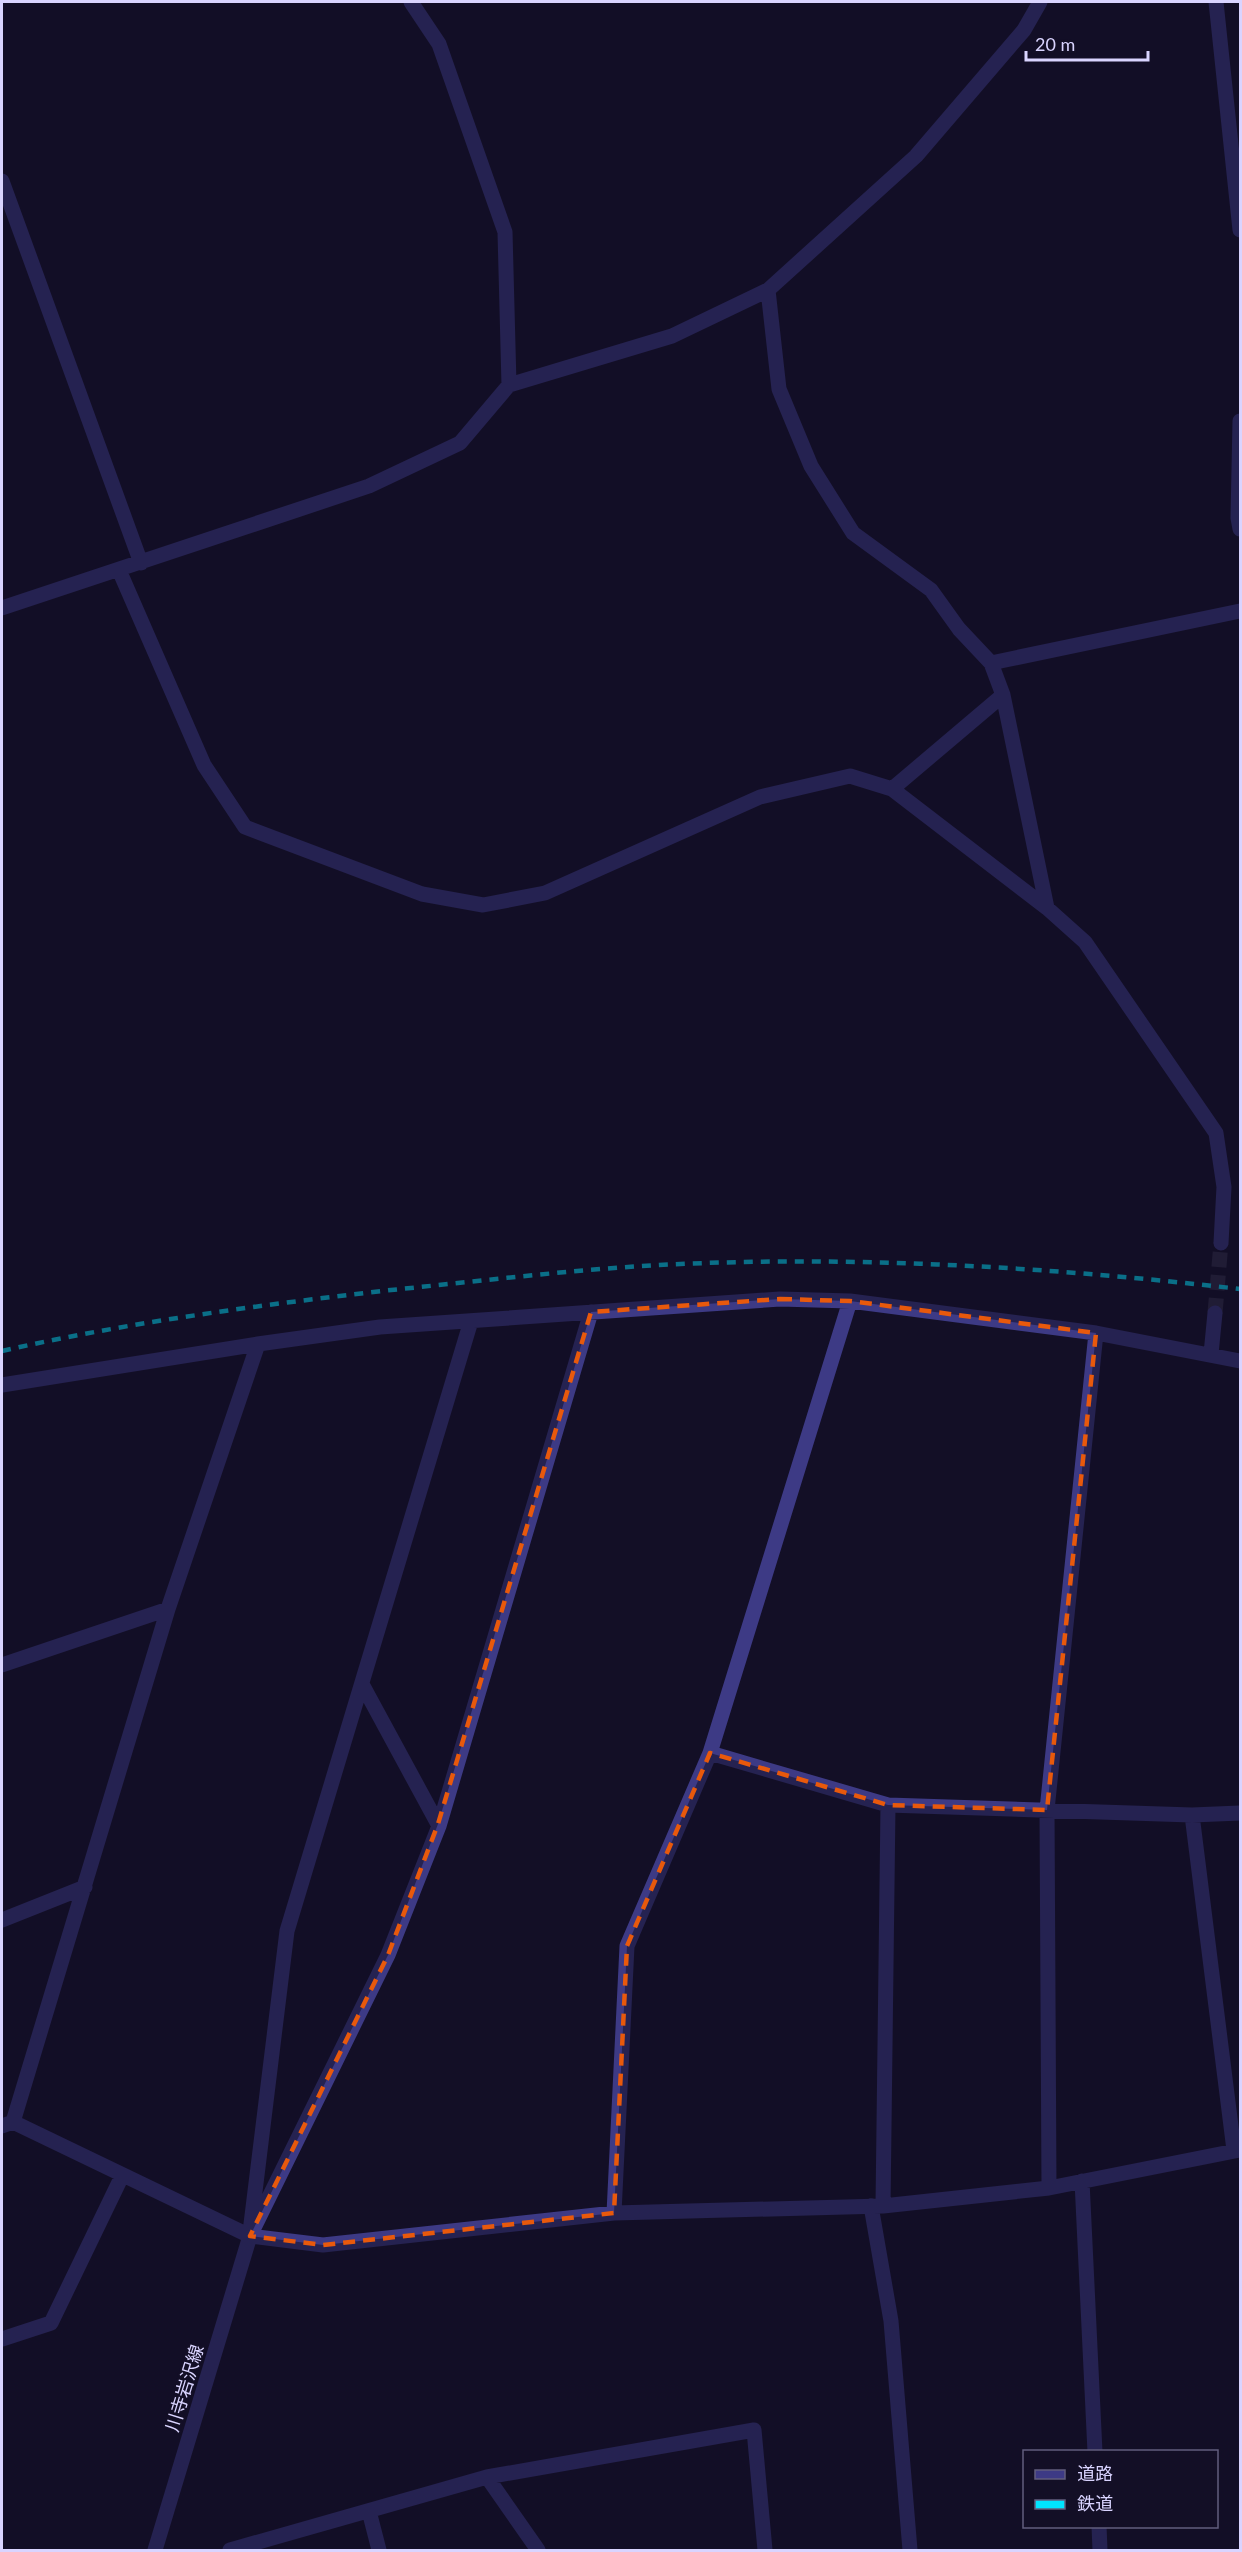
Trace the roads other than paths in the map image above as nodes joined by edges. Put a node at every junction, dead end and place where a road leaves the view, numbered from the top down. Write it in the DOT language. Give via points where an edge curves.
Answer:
graph roads {
  1 [pos="411,2"];
  2 [pos="1040,2"];
  3 [pos="1216,2"];
  4 [pos="1237,146"];
  5 [pos="2,181"];
  6 [pos="1240,230"];
  7 [pos="768,290"];
  8 [pos="509,385"];
  9 [pos="1240,421"];
  10 [pos="1240,425"];
  11 [pos="1240,529"];
  12 [pos="141,563"];
  13 [pos="119,570"];
  14 [pos="2,608"];
  15 [pos="1240,611"];
  16 [pos="992,663"];
  17 [pos="1003,695"];
  18 [pos="892,789"];
  19 [pos="1047,908"];
  20 [pos="1221,1243"];
  21 [pos="850,1301"];
  22 [pos="591,1312"];
  23 [pos="1215,1313"];
  24 [pos="471,1321"];
  25 [pos="1096,1333"];
  26 [pos="258,1344"];
  27 [pos="1211,1354"];
  28 [pos="1240,1361"];
  29 [pos="2,1385"];
  30 [pos="168,1608"];
  31 [pos="2,1665"];
  32 [pos="362,1684"];
  33 [pos="710,1754"];
  34 [pos="888,1805"];
  35 [pos="1047,1810"];
  36 [pos="1240,1813"];
  37 [pos="1192,1815"];
  38 [pos="439,1826"];
  39 [pos="85,1887"];
  40 [pos="2,1920"];
  41 [pos="7,2124"];
  42 [pos="1238,2150"];
  43 [pos="122,2176"];
  44 [pos="1082,2181"];
  45 [pos="1049,2188"];
  46 [pos="877,2206"];
  47 [pos="614,2213"];
  48 [pos="250,2236"];
  49 [pos="2,2339"];
  50 [pos="1095,2450"];
  51 [pos="488,2477"];
  52 [pos="369,2511"];
  53 [pos="1099,2528"];
  54 [pos="155,2550"];
  55 [pos="230,2550"];
  56 [pos="379,2550"];
  57 [pos="538,2550"];
  58 [pos="765,2550"];
  59 [pos="910,2550"];
  60 [pos="1100,2550"];
  1 -- 8 [label="street" via="439,44 505,232"];
  2 -- 7 [label="street" via="1024,30 916,156"];
  3 -- 4 [label="street"];
  4 -- 6 [label="street"];
  5 -- 12 [label="street"];
  7 -- 8 [label="street" via="672,336"];
  7 -- 16 [label="street" via="779,389 811,466 853,533 931,590 959,629"];
  8 -- 12 [label="street" via="460,443 369,486"];
  9 -- 10 [label="street"];
  10 -- 11 [label="street"];
  12 -- 13 [label="street"];
  13 -- 14 [label="street"];
  13 -- 18 [label="street" via="204,765 245,827 422,894 483,905 545,893 760,797 850,776"];
  15 -- 16 [label="street"];
  16 -- 17 [label="street"];
  17 -- 18 [label="street"];
  17 -- 19 [label="street"];
  18 -- 19 [label="street"];
  19 -- 20 [label="street" via="1084,942 1216,1133 1224,1187"];
  21 -- 22 [label="street" via="780,1299"];
  21 -- 25 [label="street"];
  21 -- 33 [label="street"];
  22 -- 24 [label="street"];
  22 -- 38 [label="street"];
  23 -- 27 [label="street"];
  24 -- 26 [label="street" via="380,1327"];
  24 -- 32 [label="street"];
  25 -- 27 [label="street"];
  25 -- 35 [label="street"];
  26 -- 29 [label="street"];
  26 -- 30 [label="street"];
  27 -- 28 [label="street"];
  30 -- 31 [label="street"];
  30 -- 39 [label="street"];
  32 -- 38 [label="street"];
  32 -- 48 [label="street" via="287,1930"];
  33 -- 34 [label="street"];
  33 -- 47 [label="street" via="627,1946"];
  34 -- 35 [label="street"];
  34 -- 46 [label="street"];
  35 -- 37 [label="street"];
  35 -- 45 [label="street"];
  36 -- 37 [label="street"];
  37 -- 42 [label="street"];
  38 -- 48 [label="street" via="388,1955"];
  39 -- 40 [label="street"];
  39 -- 41 [label="street"];
  41 -- 43 [label="street"];
  42 -- 44 [label="street"];
  43 -- 48 [label="street"];
  43 -- 49 [label="street" via="51,2323"];
  44 -- 45 [label="street"];
  44 -- 50 [label="street"];
  45 -- 46 [label="street"];
  46 -- 47 [label="street"];
  46 -- 59 [label="street"];
  47 -- 48 [label="street" via="323,2245"];
  48 -- 54 [label="street, 川寺岩沢線"];
  51 -- 52 [label="street"];
  51 -- 57 [label="street"];
  51 -- 58 [label="street" via="754,2430"];
  52 -- 55 [label="street"];
  52 -- 56 [label="street"];
  53 -- 60 [label="street"];
}
